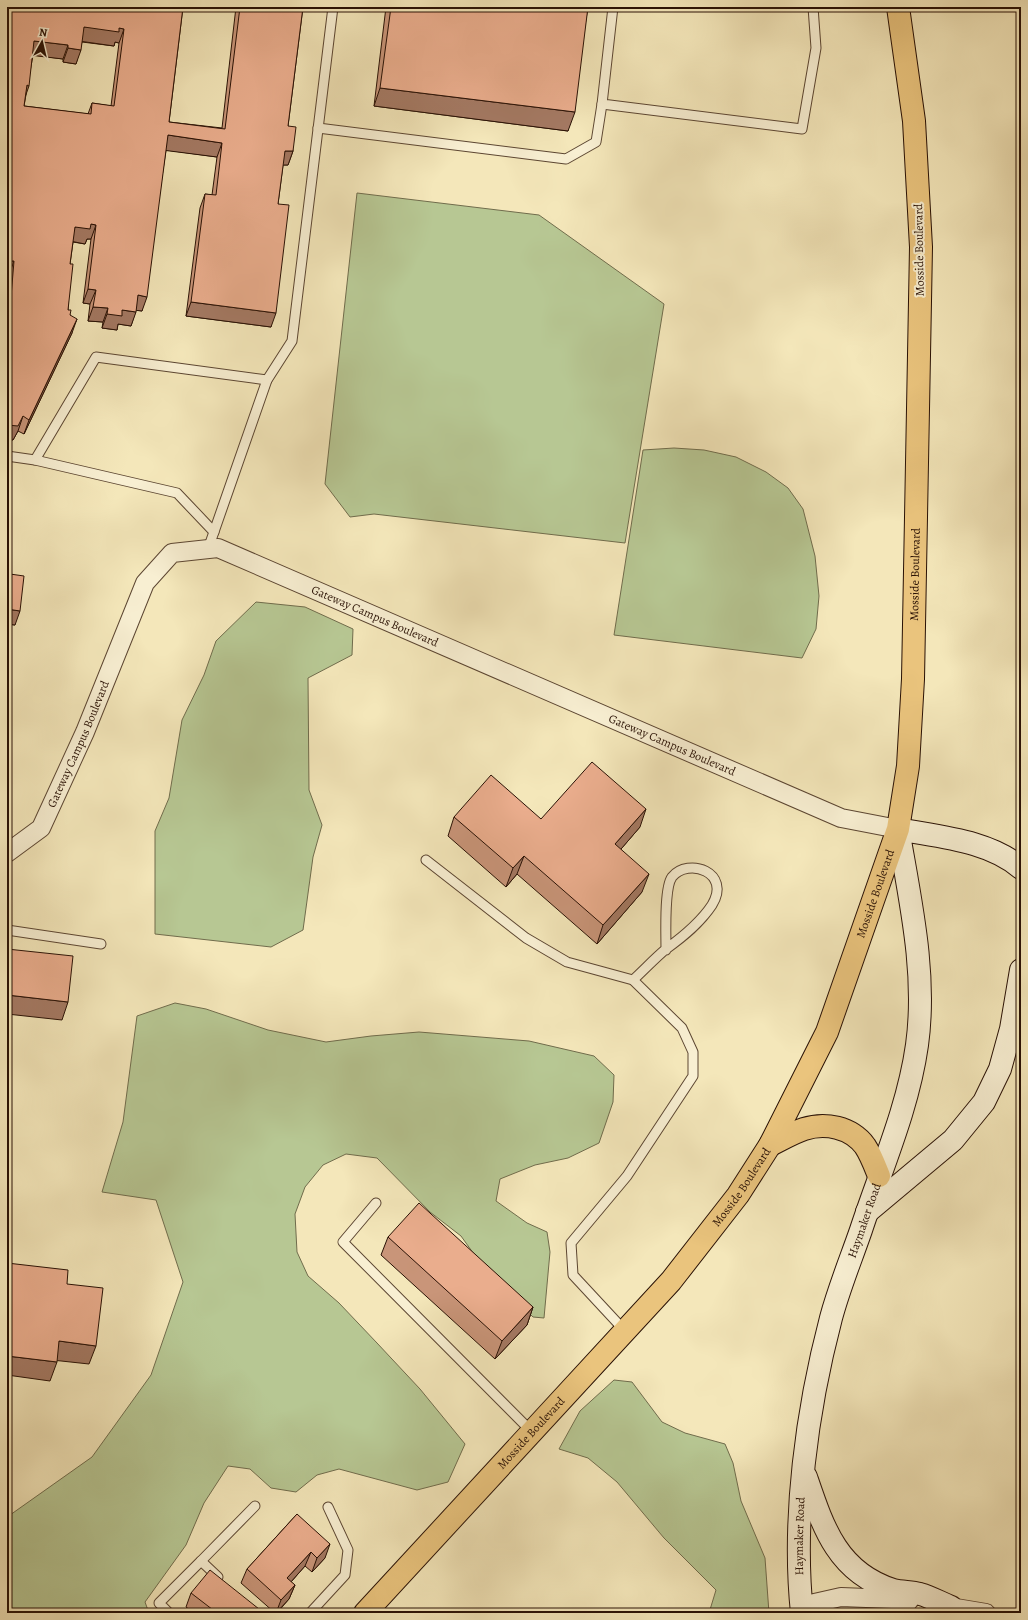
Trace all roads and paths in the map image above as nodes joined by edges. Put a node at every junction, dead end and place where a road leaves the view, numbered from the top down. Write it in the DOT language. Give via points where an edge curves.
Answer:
graph roads {
  1 [pos="333,7"];
  2 [pos="613,7"];
  3 [pos="813,7"];
  4 [pos="898,7"];
  5 [pos="602,104"];
  6 [pos="318,128"];
  7 [pos="267,380"];
  8 [pos="7,456"];
  9 [pos="35,460"];
  10 [pos="211,541"];
  11 [pos="898,829"];
  12 [pos="7,853"];
  13 [pos="426,860"];
  14 [pos="1021,868"];
  15 [pos="7,930"];
  16 [pos="101,944"];
  17 [pos="666,950"];
  18 [pos="1021,970"];
  19 [pos="633,980"];
  20 [pos="770,1145"];
  21 [pos="879,1176"];
  22 [pos="376,1203"];
  23 [pos="866,1213"];
  24 [pos="625,1331"];
  25 [pos="532,1432"];
  26 [pos="804,1468"];
  27 [pos="255,1506"];
  28 [pos="328,1507"];
  29 [pos="201,1561"];
  30 [pos="223,1582"];
  31 [pos="951,1610"];
  32 [pos="807,1611"];
  33 [pos="169,1613"];
  34 [pos="310,1613"];
  35 [pos="365,1613"];
  36 [pos="986,1613"];
  1 -- 6 [label="lane"];
  2 -- 5 [label="lane"];
  3 -- 5 [label="lane" via="816,48 802,128"];
  4 -- 11 [label="main road, Mosside Boulevard" via="914,121 921,247 913,679 908,766"];
  5 -- 6 [label="lane" via="596,142 566,159"];
  6 -- 7 [label="lane" via="292,341"];
  7 -- 9 [label="lane" via="96,357"];
  7 -- 10 [label="lane"];
  8 -- 9 [label="lane"];
  9 -- 10 [label="lane" via="177,493"];
  10 -- 11 [label="street, Gateway Campus Boulevard" via="218,548 841,818"];
  10 -- 12 [label="street, Gateway Campus Boulevard" via="172,553 145,583 85,732 41,828"];
  11 -- 14 [label="main road" via="994,850"];
  11 -- 20 [label="main road, Mosside Boulevard" via="827,1032"];
  11 -- 21 [label="main road, Haymaker Road" via="919,969 917,1044 903,1106"];
  13 -- 19 [label="lane" via="526,938 567,962"];
  15 -- 16 [label="lane"];
  17 -- 17 [label="lane" via="691,931 712,904 717,883 713,874 698,868 683,870 673,877 669,885 667,903"];
  17 -- 19 [label="lane"];
  18 -- 23 [label="main road" via="1011,1029 1000,1069 984,1102 953,1140"];
  19 -- 24 [label="lane" via="682,1028 693,1052 693,1076 627,1176 571,1243 573,1275"];
  20 -- 21 [label="main road" via="804,1129 824,1126 840,1128 852,1133 865,1145"];
  20 -- 24 [label="main road, Mosside Boulevard" via="738,1195 671,1281"];
  21 -- 23 [label="main road, Haymaker Road"];
  22 -- 25 [label="lane" via="343,1242"];
  23 -- 26 [label="main road, Haymaker Road" via="832,1316 817,1377"];
  24 -- 25 [label="main road, Mosside Boulevard"];
  25 -- 35 [label="main road, Mosside Boulevard"];
  26 -- 31 [label="main road" via="820,1520 844,1558 874,1582 894,1590 920,1594"];
  26 -- 32 [label="main road, Haymaker Road" via="800,1500 799,1577"];
  27 -- 29 [label="lane"];
  28 -- 34 [label="lane" via="348,1550 345,1575"];
  29 -- 30 [label="lane"];
  29 -- 33 [label="lane" via="159,1602"];
  31 -- 32 [label="street" via="892,1599 841,1597"];
  31 -- 36 [label="street"];
}
